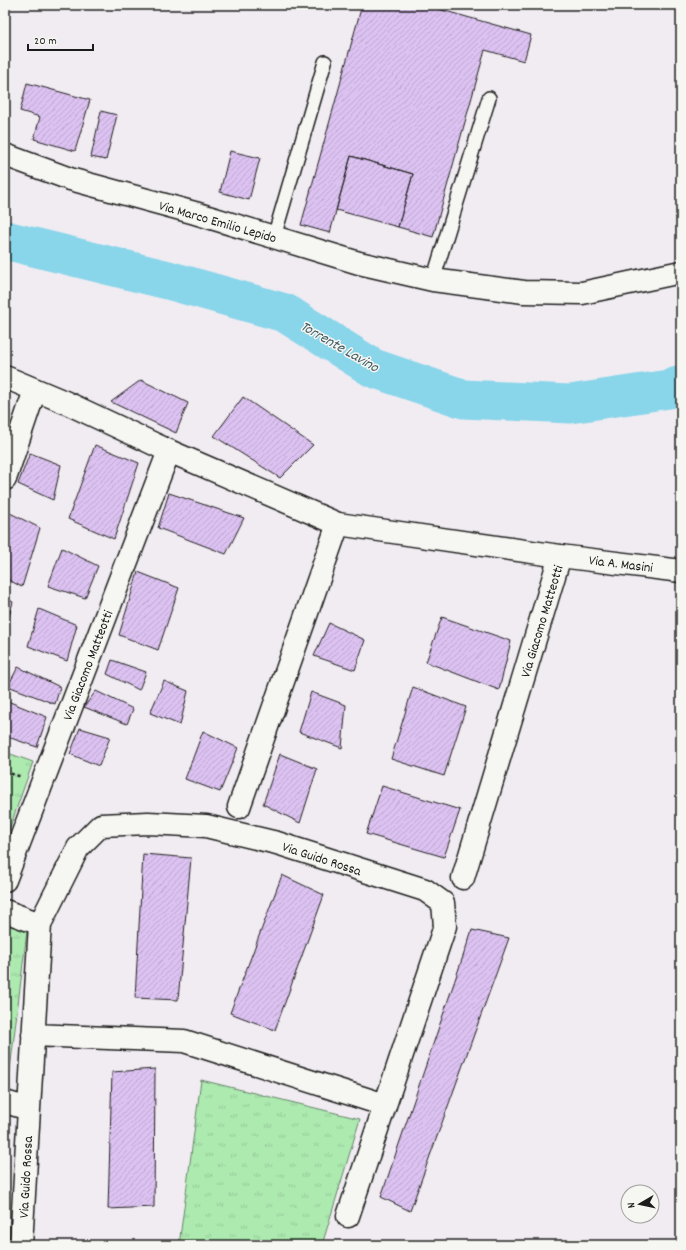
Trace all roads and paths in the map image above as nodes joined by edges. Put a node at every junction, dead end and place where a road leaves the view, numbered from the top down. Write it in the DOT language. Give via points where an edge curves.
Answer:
graph roads {
  1 [pos="325,62"];
  2 [pos="489,98"];
  3 [pos="5,155"];
  4 [pos="274,237"];
  5 [pos="681,272"];
  6 [pos="433,280"];
  7 [pos="5,377"];
  8 [pos="35,390"];
  9 [pos="169,451"];
  10 [pos="5,479"];
  11 [pos="338,524"];
  12 [pos="560,556"];
  13 [pos="681,571"];
  14 [pos="238,807"];
  15 [pos="463,878"];
  16 [pos="5,880"];
  17 [pos="5,910"];
  18 [pos="40,924"];
  19 [pos="33,1035"];
  20 [pos="5,1102"];
  21 [pos="385,1105"];
  22 [pos="29,1109"];
  23 [pos="348,1216"];
  24 [pos="21,1245"];
  1 -- 4 [label="lane"];
  2 -- 6 [label="lane"];
  3 -- 4 [label="street, Via Marco Emilio Lepido" via="70,179"];
  4 -- 6 [label="street, Via Marco Emilio Lepido" via="359,263"];
  5 -- 6 [label="street, Via Marco Emilio Lepido" via="582,292 524,292"];
  7 -- 8 [label="street, Via Giacomo Matteotti"];
  8 -- 9 [label="street, Via Giacomo Matteotti"];
  8 -- 10 [label="street"];
  9 -- 11 [label="street, Via Giacomo Matteotti"];
  9 -- 16 [label="street, Via Giacomo Matteotti"];
  11 -- 12 [label="street, Via Giacomo Matteotti"];
  11 -- 14 [label="street"];
  12 -- 13 [label="street, Via A. Masini"];
  12 -- 15 [label="street, Via Giacomo Matteotti"];
  17 -- 18 [label="street"];
  18 -- 19 [label="street, Via Guido Rossa"];
  18 -- 21 [label="street, Via Guido Rossa" via="78,848 101,825 148,823 206,826 277,843 425,890 443,903 445,926"];
  19 -- 21 [label="street" via="184,1041"];
  19 -- 22 [label="street, Via Guido Rossa"];
  20 -- 22 [label="street"];
  21 -- 23 [label="street, Via Guido Rossa"];
  22 -- 24 [label="street, Via Guido Rossa"];
}
